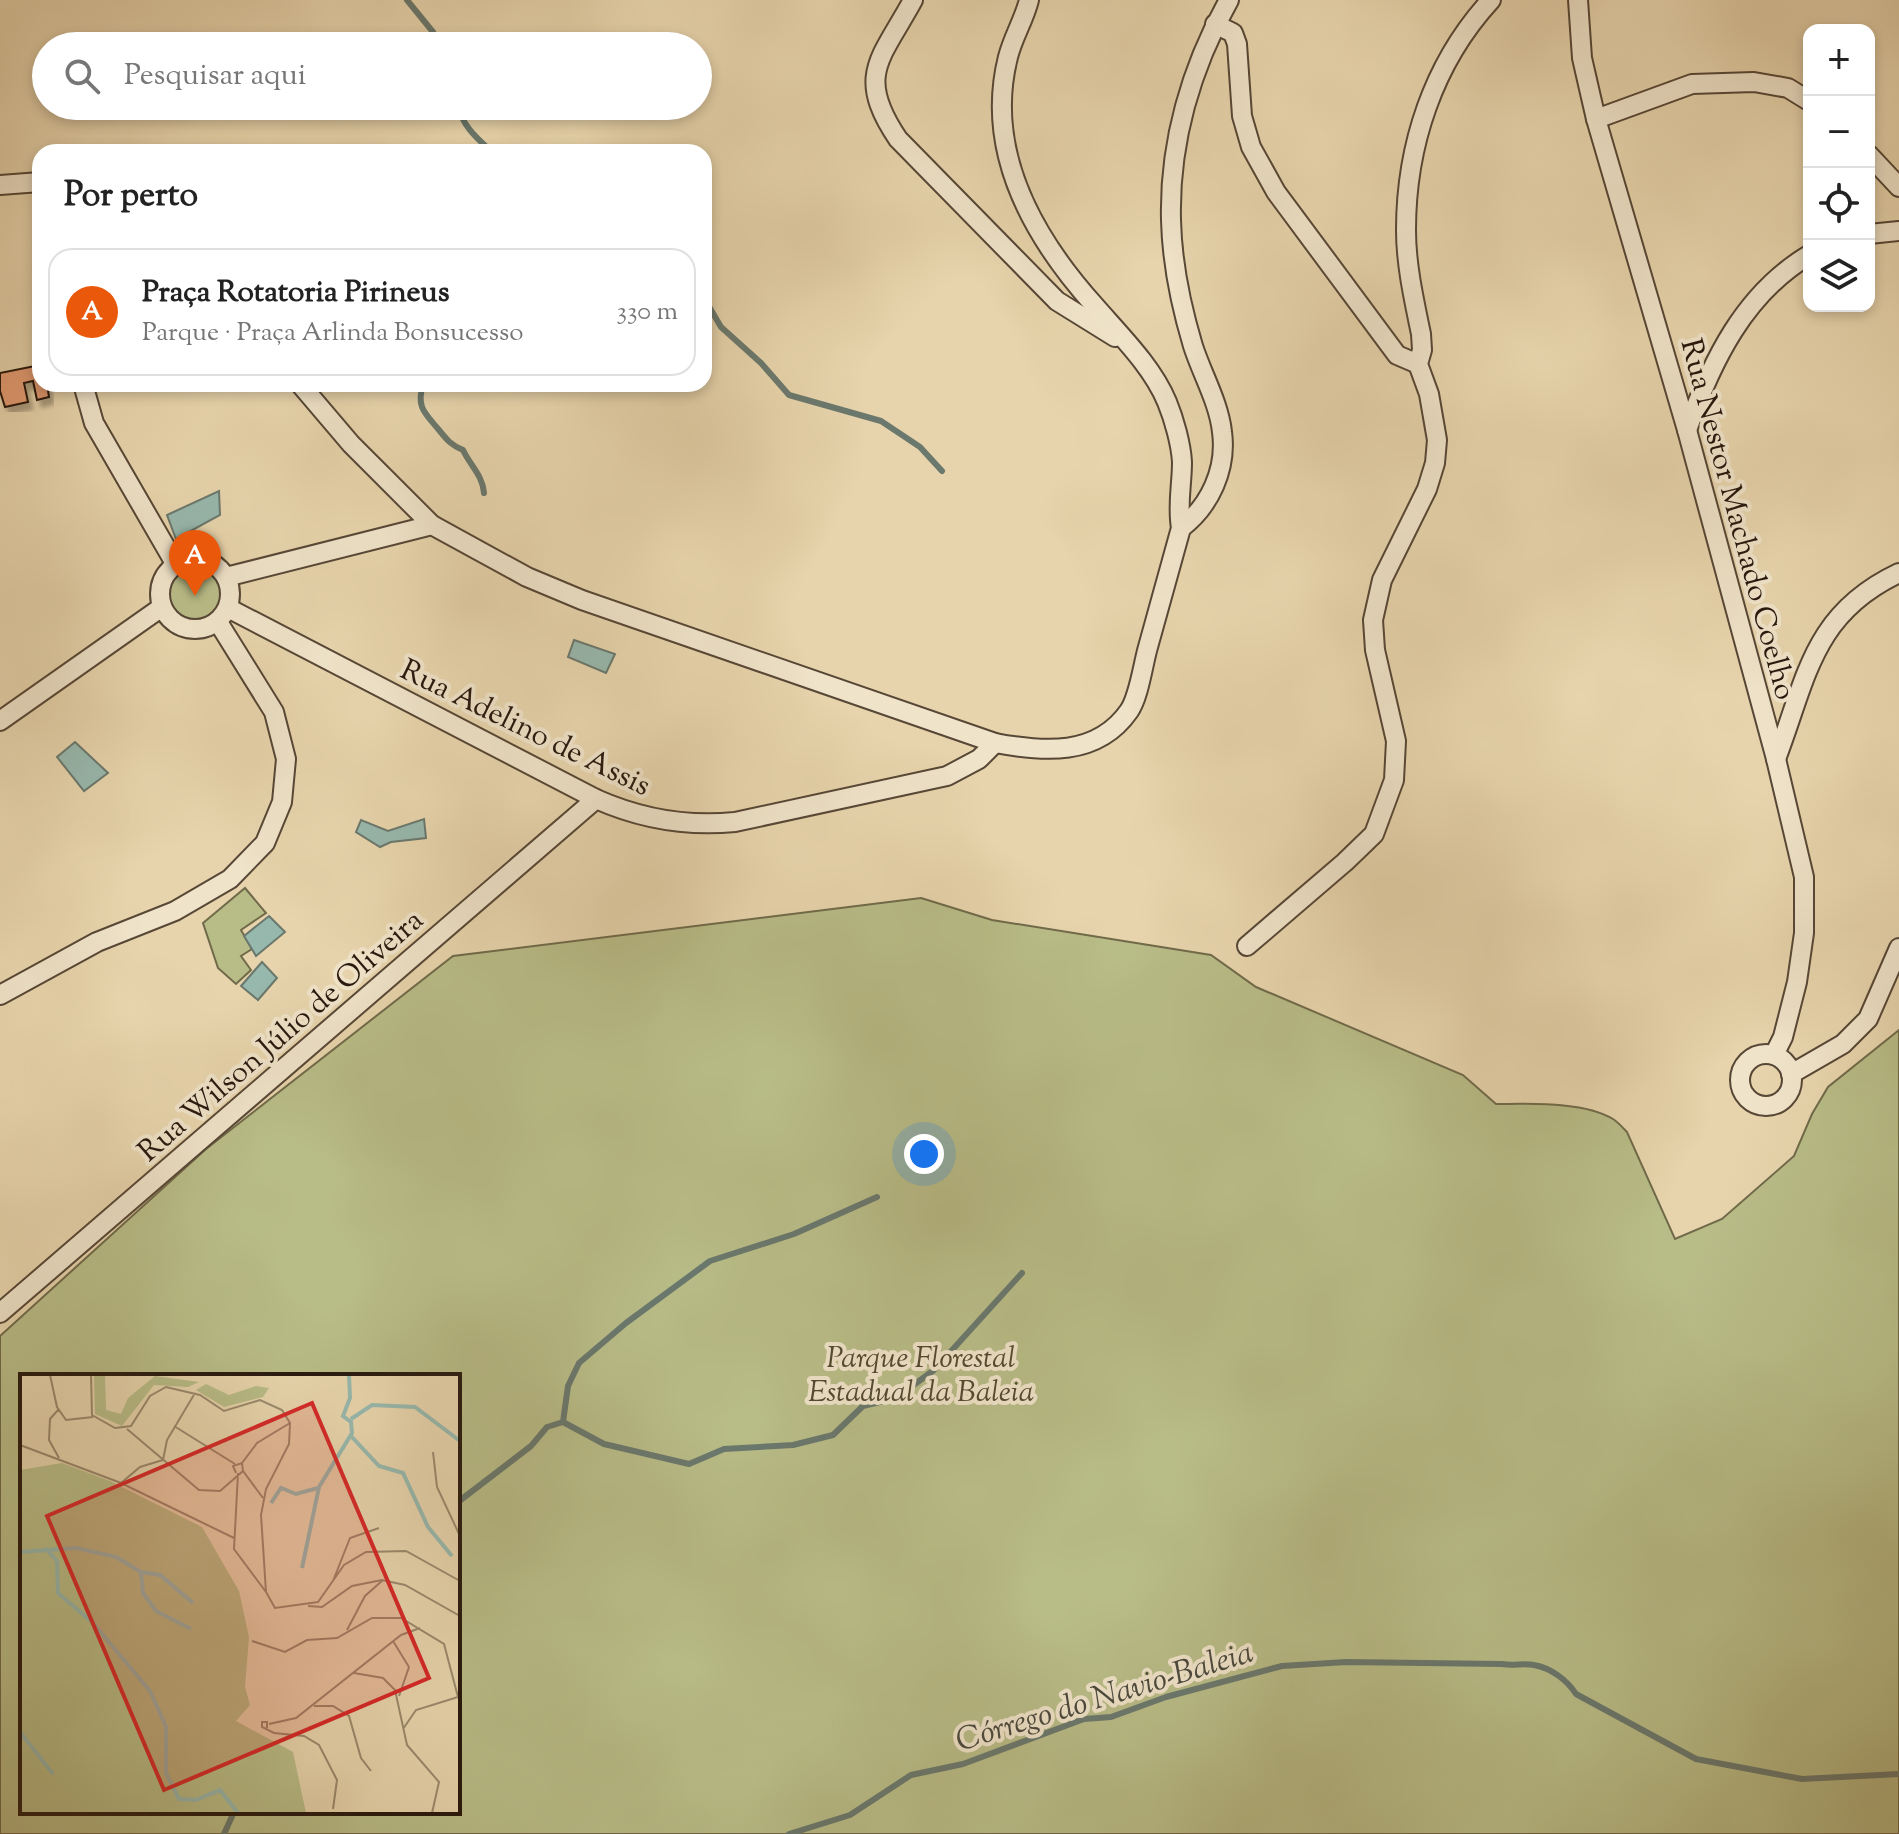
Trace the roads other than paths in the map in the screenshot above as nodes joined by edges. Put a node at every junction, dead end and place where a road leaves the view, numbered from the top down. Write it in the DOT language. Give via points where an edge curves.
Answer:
graph roads {
  1 [pos="913,0"];
  2 [pos="1029,0"];
  3 [pos="1229,0"];
  4 [pos="1491,0"];
  5 [pos="1578,0"];
  6 [pos="1215,24"];
  7 [pos="1803,97"];
  8 [pos="1596,119"];
  9 [pos="1875,161"];
  10 [pos="32,183"];
  11 [pos="0,185"];
  12 [pos="1899,187"];
  13 [pos="1899,231"];
  14 [pos="1875,233"];
  15 [pos="1803,259"];
  16 [pos="1128,344"];
  17 [pos="1418,364"];
  18 [pos="85,392"];
  19 [pos="307,392"];
  20 [pos="1687,430"];
  21 [pos="432,525"];
  22 [pos="1181,528"];
  23 [pos="176,565"];
  24 [pos="1899,573"];
  25 [pos="226,577"];
  26 [pos="162,607"];
  27 [pos="223,615"];
  28 [pos="0,721"];
  29 [pos="995,743"];
  30 [pos="1776,759"];
  31 [pos="596,799"];
  32 [pos="1247,946"];
  33 [pos="1899,948"];
  34 [pos="0,995"];
  35 [pos="1774,1055"];
  36 [pos="1791,1074"];
  37 [pos="0,1313"];
  1 -- 16 [label="street" via="878,65 875,98 883,117 898,139 1057,301"];
  2 -- 16 [label="street" via="1004,80 1002,118 1012,178 1052,255"];
  3 -- 6 [label="street"];
  4 -- 17 [label="street" via="1449,56 1426,106 1415,147 1406,233 1422,350"];
  5 -- 8 [label="street, Rua Nestor Machado Coelho" via="1582,58"];
  6 -- 17 [label="street" via="1233,33 1237,44 1242,116 1261,167 1397,355"];
  6 -- 22 [label="street" via="1176,142 1171,220 1182,300 1223,433 1222,452 1210,497"];
  7 -- 8 [label="street" via="1788,88 1754,82 1692,84"];
  8 -- 20 [label="street, Rua Nestor Machado Coelho"];
  9 -- 12 [label="street"];
  10 -- 11 [label="street"];
  13 -- 14 [label="street"];
  15 -- 20 [label="street" via="1784,270 1727,337"];
  16 -- 22 [label="street" via="1168,403 1182,459"];
  17 -- 32 [label="street" via="1437,440 1435,463 1382,580 1373,620 1396,741 1394,780 1374,834"];
  18 -- 23 [label="street" via="94,423"];
  19 -- 21 [label="street"];
  20 -- 30 [label="street, Rua Nestor Machado Coelho"];
  21 -- 25 [label="street"];
  21 -- 29 [label="street" via="515,571 582,600"];
  22 -- 29 [label="street" via="1131,709 1108,732 1065,750"];
  23 -- 25 [label="street" via="203,560"];
  23 -- 26 [label="street" via="162,583"];
  24 -- 30 [label="street" via="1871,588 1825,633"];
  25 -- 27 [label="street" via="230,598"];
  26 -- 27 [label="street" via="169,619 193,630 206,628"];
  26 -- 28 [label="street"];
  27 -- 31 [label="street, Rua Adelino de Assis"];
  27 -- 34 [label="street" via="274,712 286,759 282,802 265,843 230,879 175,911 97,942"];
  29 -- 31 [label="street, Rua Adelino de Assis" via="979,759 947,776 735,822 661,820"];
  30 -- 35 [label="street, Rua Nestor Machado Coelho" via="1804,877 1804,933 1789,1017"];
  31 -- 37 [label="street, Rua Wilson Júlio de Oliveira"];
  33 -- 36 [label="street" via="1868,1019 1843,1044"];
  35 -- 36 [label="street"];
  35 -- 36 [label="street" via="1747,1062 1740,1080 1747,1097 1764,1106 1782,1100 1789,1093"];
}
